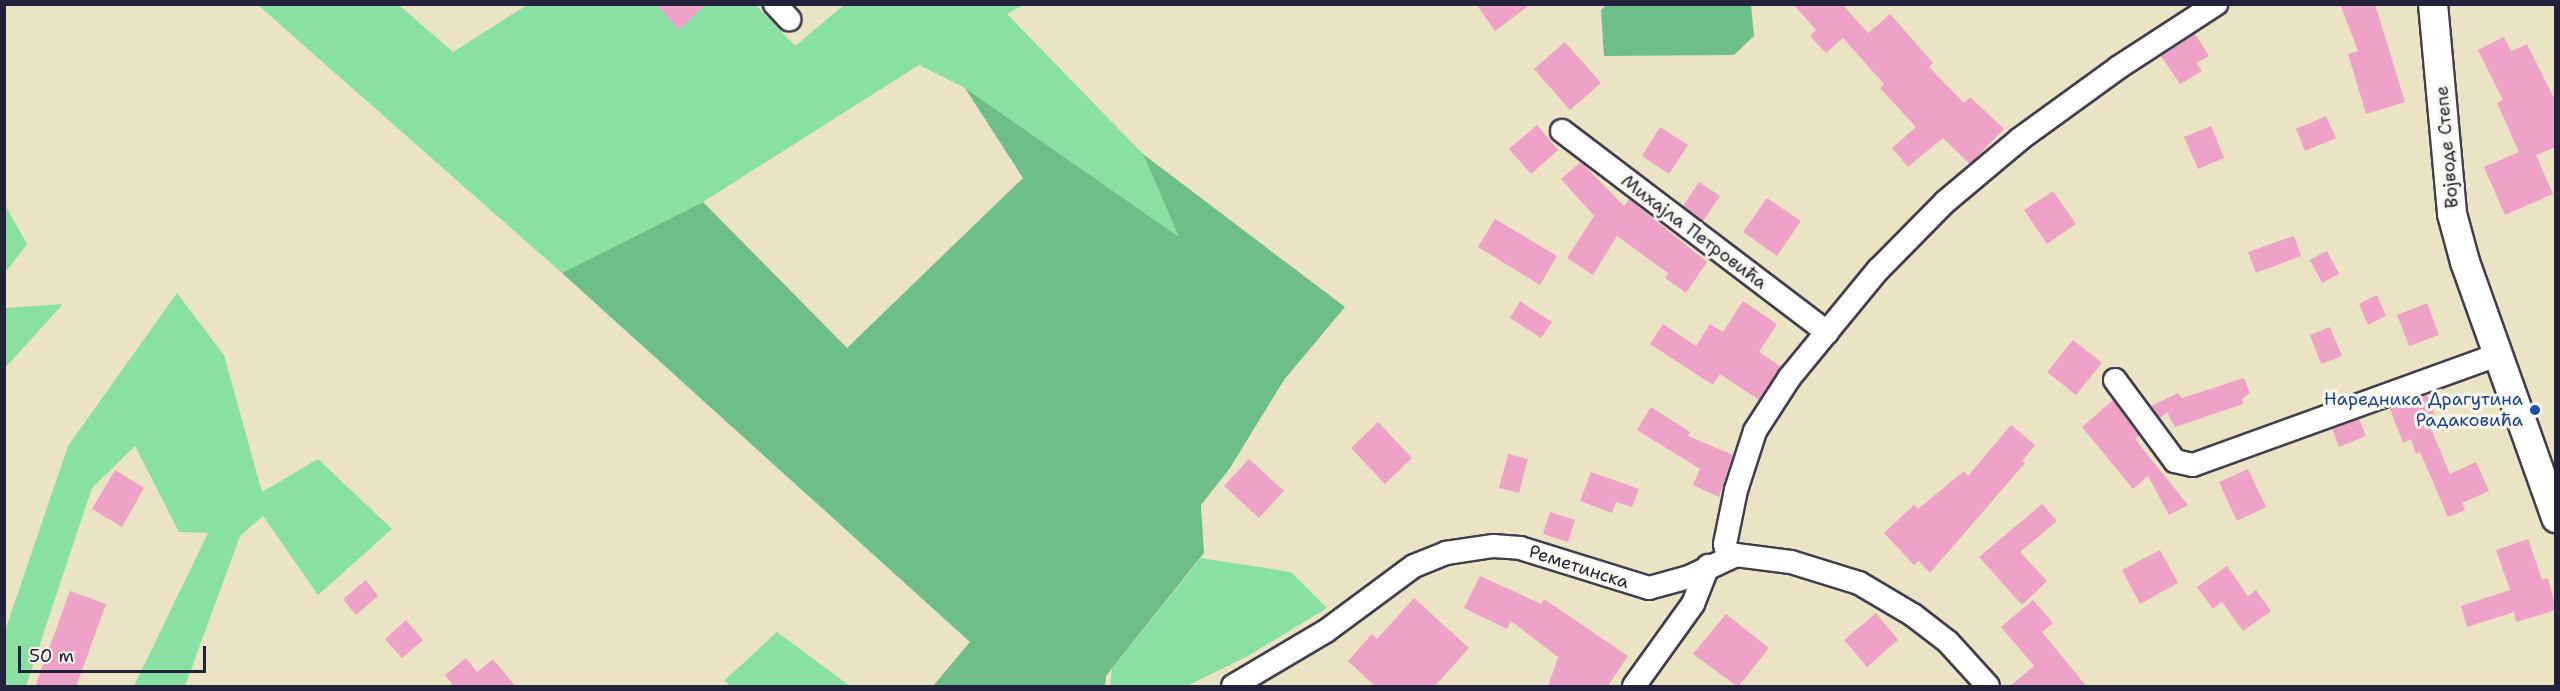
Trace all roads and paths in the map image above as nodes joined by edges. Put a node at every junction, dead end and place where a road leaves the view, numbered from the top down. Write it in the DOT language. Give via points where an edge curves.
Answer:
graph roads {
  1 [pos="2216,4"];
  2 [pos="2433,4"];
  3 [pos="1562,131"];
  4 [pos="1827,332"];
  5 [pos="2499,354"];
  6 [pos="2115,380"];
  7 [pos="2556,518"];
  8 [pos="1718,562"];
  9 [pos="1233,687"];
  10 [pos="1634,687"];
  11 [pos="1988,687"];
  1 -- 4 [label="street" via="2119,67 2020,139 1916,232"];
  2 -- 5 [label="street, Војводе Степе" via="2452,214"];
  3 -- 4 [label="street, Михајла Петровића"];
  4 -- 8 [label="street" via="1790,377 1755,431"];
  5 -- 6 [label="street" via="2193,465 2175,461"];
  5 -- 7 [label="street, Војводе Степе"];
  8 -- 9 [label="street, Реметинска" via="1689,577 1649,588 1520,548 1493,546 1446,553 1414,566 1326,631"];
  8 -- 10 [label="street"];
  8 -- 11 [label="street, Реметинска" via="1772,557 1859,583 1935,630"];
}
